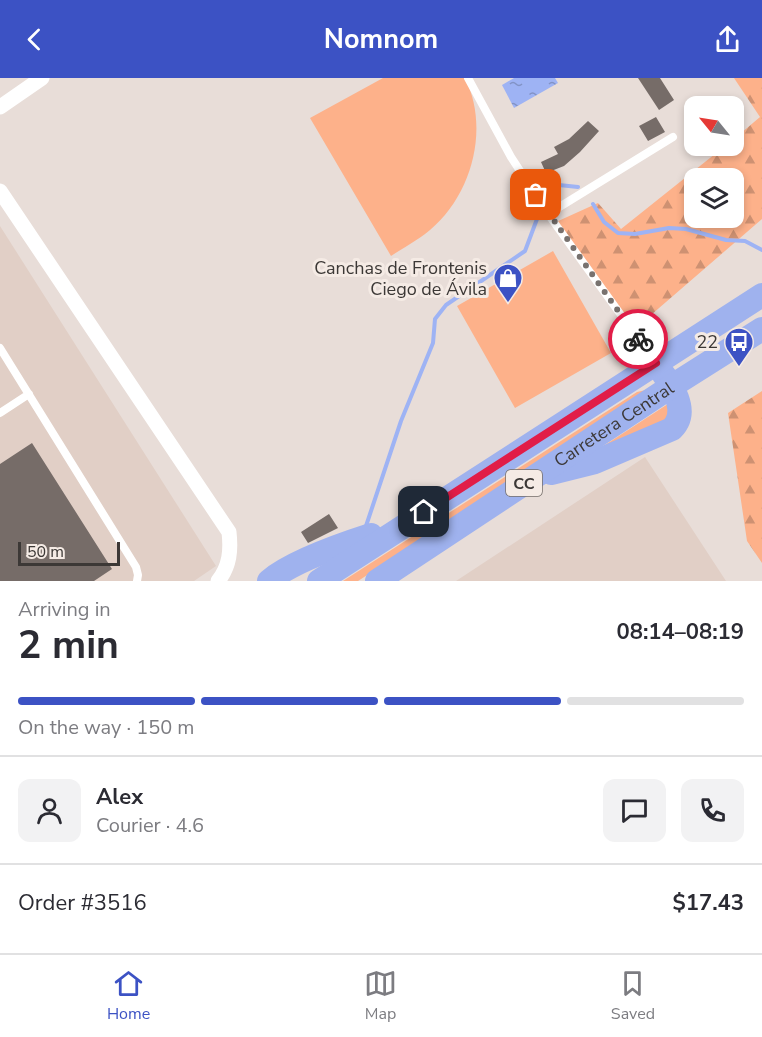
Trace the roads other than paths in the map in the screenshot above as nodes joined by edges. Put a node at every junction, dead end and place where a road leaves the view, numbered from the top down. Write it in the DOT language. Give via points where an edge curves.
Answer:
graph roads {
  1 [pos="42,78"];
  2 [pos="468,78"];
  3 [pos="0,106"];
  4 [pos="673,136"];
  5 [pos="0,191"];
  6 [pos="548,214"];
  7 [pos="762,295"];
  8 [pos="762,329"];
  9 [pos="0,348"];
  10 [pos="656,363"];
  11 [pos="672,386"];
  12 [pos="29,394"];
  13 [pos="0,413"];
  14 [pos="533,478"];
  15 [pos="405,524"];
  16 [pos="137,581"];
  17 [pos="218,581"];
  18 [pos="269,581"];
  19 [pos="319,581"];
  20 [pos="377,581"];
  1 -- 3 [label="street"];
  2 -- 6 [label="lane"];
  4 -- 6 [label="lane"];
  5 -- 17 [label="street" via="229,532 231,550"];
  6 -- 10 [label="lane"];
  7 -- 10 [label="highway, Carretera Central / CC"];
  8 -- 11 [label="highway, Carretera Central / CC"];
  9 -- 12 [label="lane"];
  10 -- 11 [label="highway"];
  10 -- 15 [label="highway, Carretera Central / CC"];
  11 -- 14 [label="highway, Carretera Central / CC"];
  11 -- 14 [label="highway" via="681,411 672,429 596,462"];
  12 -- 13 [label="lane"];
  12 -- 16 [label="lane" via="135,567"];
  14 -- 20 [label="highway, Carretera Central / CC"];
  15 -- 18 [label="highway" via="306,560"];
  15 -- 19 [label="highway, Carretera Central / CC"];
}
